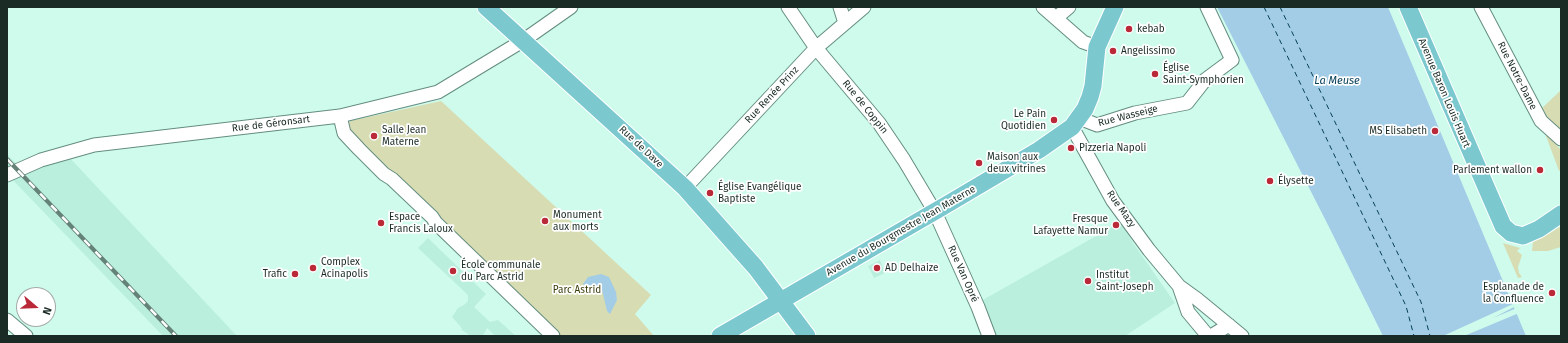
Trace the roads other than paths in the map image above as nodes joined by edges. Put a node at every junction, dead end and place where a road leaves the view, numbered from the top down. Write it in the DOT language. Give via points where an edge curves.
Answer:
graph roads {
  1 [pos="486,7"];
  2 [pos="571,7"];
  3 [pos="788,7"];
  4 [pos="840,7"];
  5 [pos="864,7"];
  6 [pos="1043,7"];
  7 [pos="1069,7"];
  8 [pos="1115,7"];
  9 [pos="1207,7"];
  10 [pos="1482,7"];
  11 [pos="1411,8"];
  12 [pos="1056,18"];
  13 [pos="845,23"];
  14 [pos="524,40"];
  15 [pos="1097,47"];
  16 [pos="816,48"];
  17 [pos="340,116"];
  18 [pos="1076,122"];
  19 [pos="1561,139"];
  20 [pos="7,175"];
  21 [pos="685,188"];
  22 [pos="935,212"];
  23 [pos="1561,214"];
  24 [pos="1179,286"];
  25 [pos="781,302"];
  26 [pos="7,320"];
  27 [pos="1229,325"];
  28 [pos="26,336"];
  29 [pos="553,336"];
  30 [pos="720,336"];
  31 [pos="807,336"];
  32 [pos="989,336"];
  33 [pos="1210,336"];
  34 [pos="1242,336"];
  1 -- 14 [label="main road, Rue de Dave"];
  2 -- 14 [label="street, Rue de Géronsart"];
  3 -- 16 [label="street, Rue de Coppin"];
  4 -- 13 [label="street"];
  5 -- 13 [label="street, Rue Renée Prinz"];
  6 -- 12 [label="street"];
  7 -- 12 [label="street"];
  8 -- 15 [label="main road, Avenue du Bourgmestre Jean Materne"];
  9 -- 18 [label="street, Rue Wasseige" via="1232,60 1205,80 1187,103 1135,113 1097,126"];
  10 -- 19 [label="street, Rue Notre-Dame" via="1541,121"];
  11 -- 23 [label="main road, Avenue Baron Louis Huart" via="1503,226 1511,233 1523,236"];
  12 -- 15 [label="street" via="1083,42"];
  13 -- 16 [label="street, Rue Renée Prinz"];
  14 -- 17 [label="street, Rue de Géronsart" via="438,92"];
  14 -- 21 [label="main road, Rue de Dave"];
  15 -- 18 [label="main road, Avenue du Bourgmestre Jean Materne" via="1090,97"];
  16 -- 21 [label="street, Rue Renée Prinz"];
  16 -- 22 [label="street, Rue de Coppin" via="879,123"];
  17 -- 20 [label="street, Rue de Géronsart" via="94,145 41,160"];
  17 -- 29 [label="street" via="344,133 359,149 384,174 392,178"];
  18 -- 22 [label="main road, Avenue du Bourgmestre Jean Materne" via="1039,150"];
  18 -- 24 [label="street, Rue Mazy" via="1113,201"];
  21 -- 25 [label="main road, Rue de Dave" via="756,268"];
  22 -- 25 [label="main road, Avenue du Bourgmestre Jean Materne"];
  22 -- 32 [label="street, Rue Van Opré"];
  24 -- 27 [label="street, Rue Mazy"];
  24 -- 33 [label="street, Rue Mazy" via="1188,312"];
  25 -- 30 [label="main road, Avenue du Bourgmestre Jean Materne"];
  25 -- 31 [label="main road, Rue de Dave"];
  26 -- 28 [label="street"];
  27 -- 33 [label="street"];
  27 -- 34 [label="street, Rue Mazy"];
}
